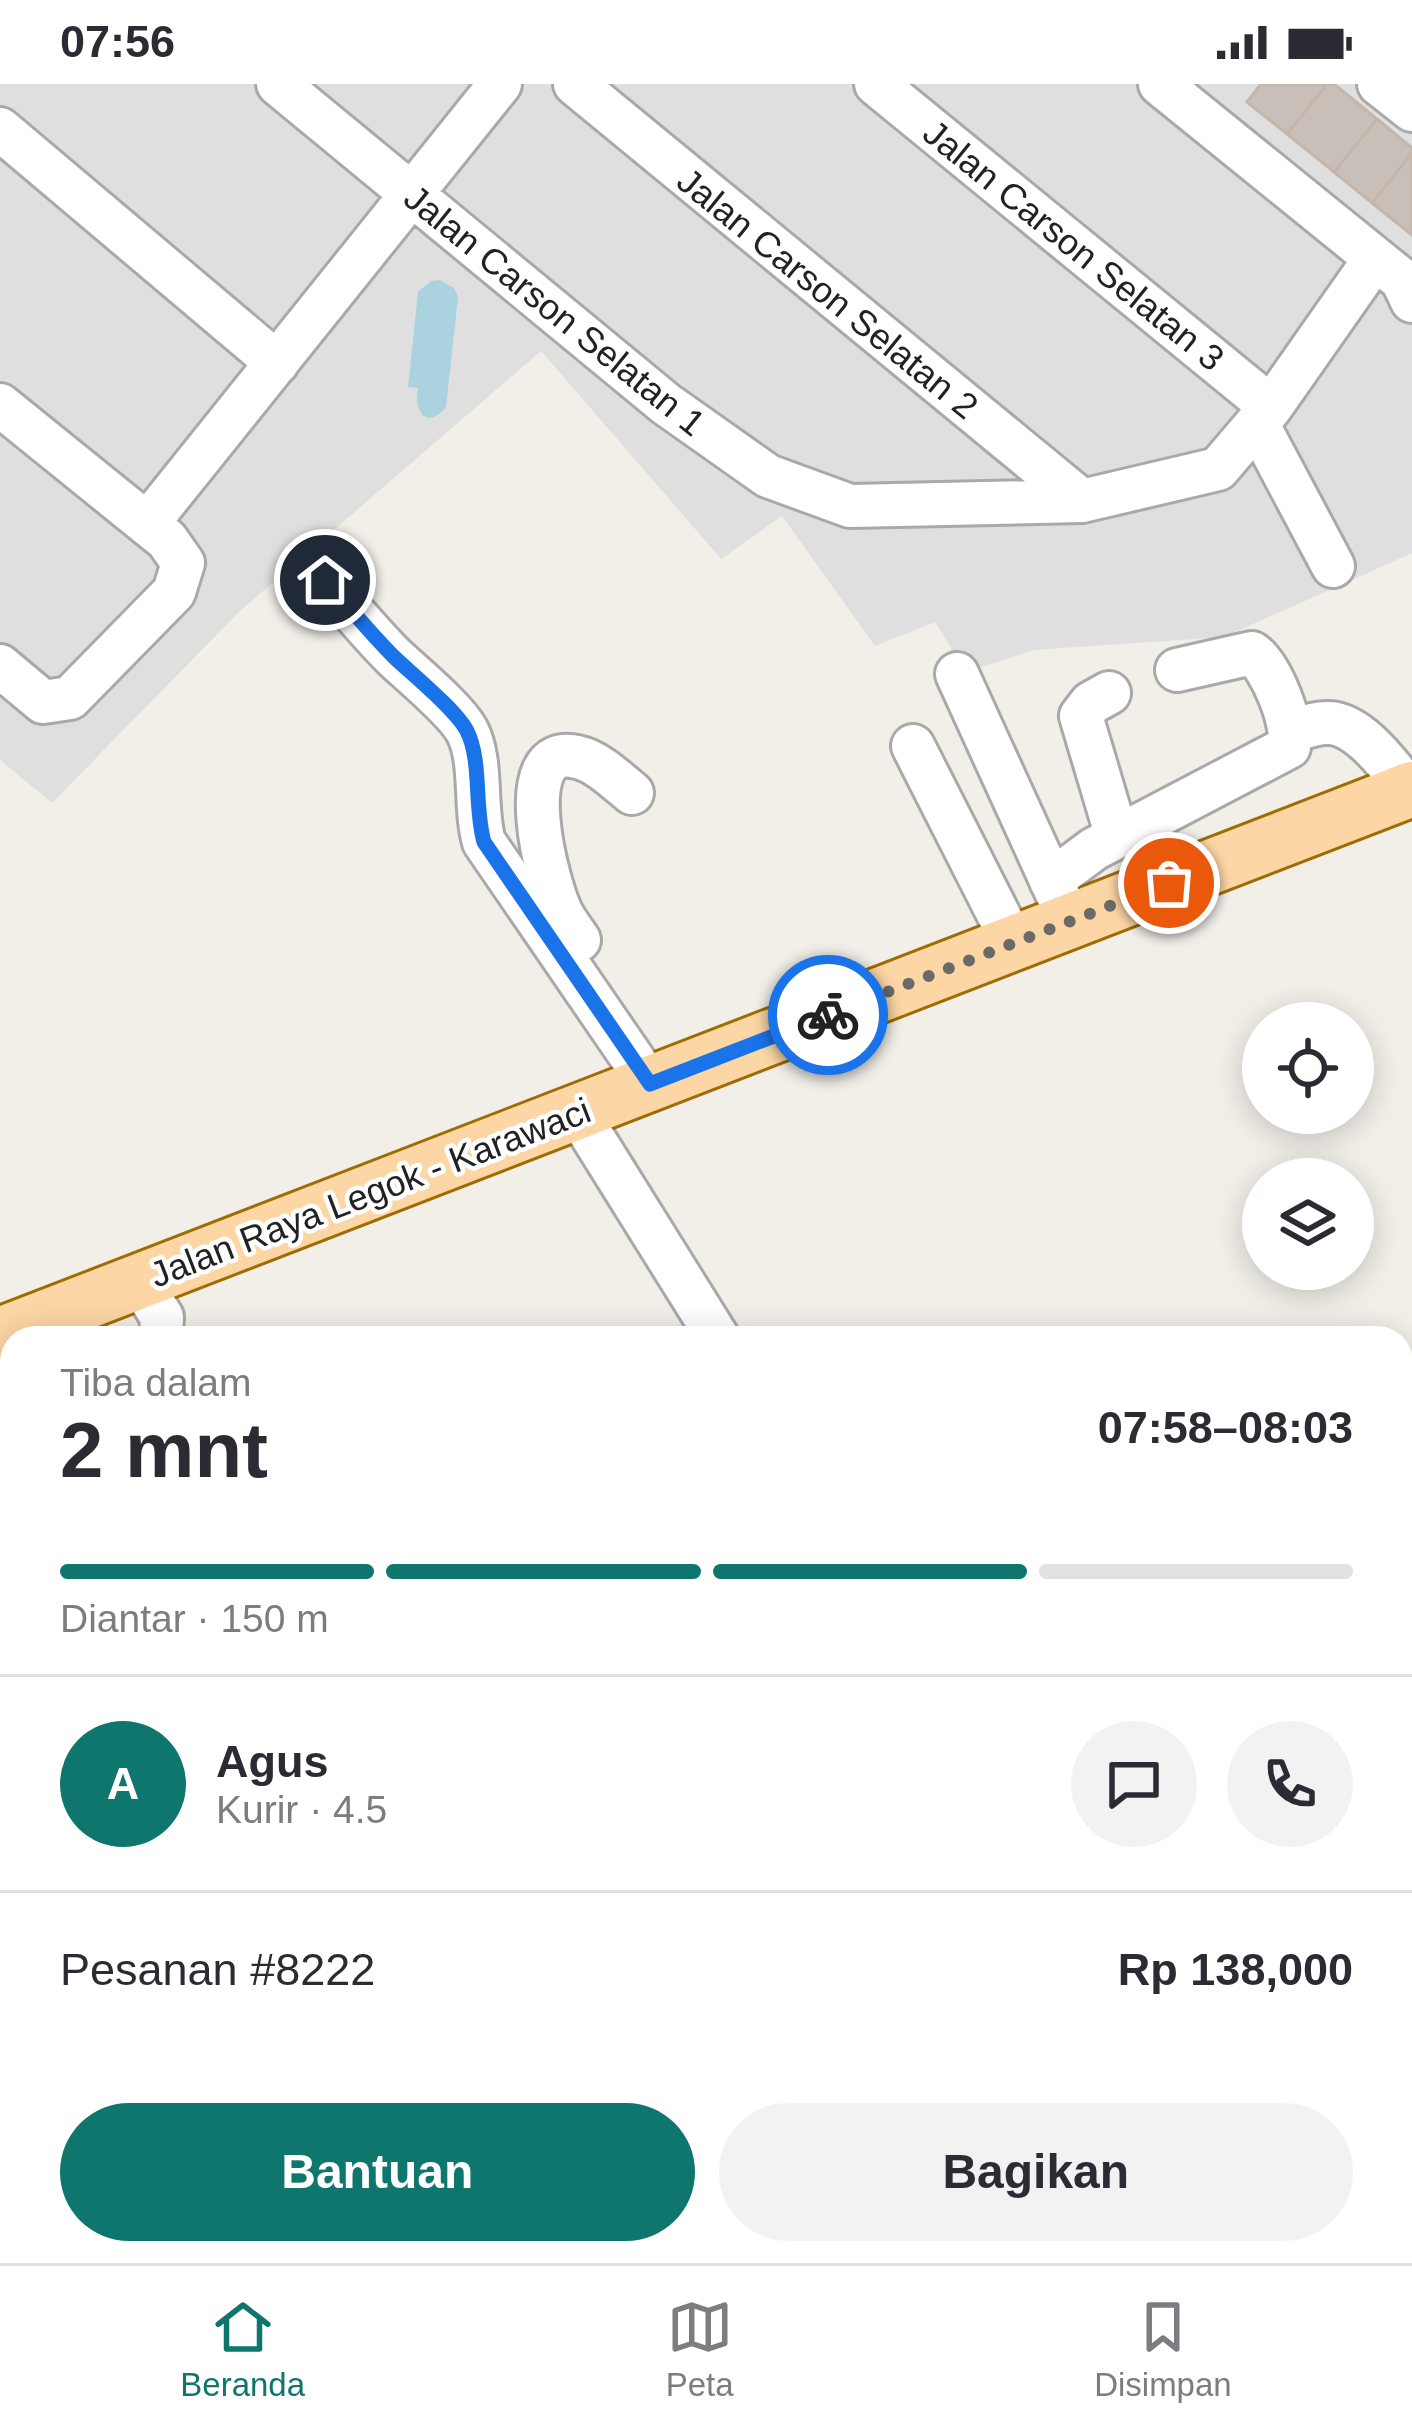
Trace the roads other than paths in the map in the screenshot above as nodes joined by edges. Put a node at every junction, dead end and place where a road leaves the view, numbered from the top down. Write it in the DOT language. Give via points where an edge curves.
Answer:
graph roads {
  1 [pos="278,84"];
  2 [pos="500,84"];
  3 [pos="575,84"];
  4 [pos="876,84"];
  5 [pos="1160,84"];
  6 [pos="1379,84"];
  7 [pos="1412,110"];
  8 [pos="0,129"];
  9 [pos="412,194"];
  10 [pos="1375,260"];
  11 [pos="1412,301"];
  12 [pos="277,363"];
  13 [pos="0,405"];
  14 [pos="1264,415"];
  15 [pos="1082,501"];
  16 [pos="147,524"];
  17 [pos="1334,566"];
  18 [pos="325,580"];
  19 [pos="1,669"];
  20 [pos="1177,670"];
  21 [pos="957,674"];
  22 [pos="1109,694"];
  23 [pos="1291,731"];
  24 [pos="913,746"];
  25 [pos="1410,790"];
  26 [pos="632,793"];
  27 [pos="1117,837"];
  28 [pos="1060,901"];
  29 [pos="1012,943"];
  30 [pos="659,1080"];
  31 [pos="578,1112"];
  32 [pos="139,1281"];
  33 [pos="23,1326"];
  34 [pos="162,1326"];
  35 [pos="711,1326"];
  1 -- 9 [label="street, Jalan Carson Selatan 1"];
  2 -- 9 [label="street"];
  3 -- 15 [label="street, Jalan Carson Selatan 2"];
  4 -- 14 [label="street, Jalan Carson Selatan 3"];
  5 -- 10 [label="street"];
  6 -- 7 [label="street"];
  8 -- 12 [label="street"];
  9 -- 12 [label="street"];
  9 -- 15 [label="street, Jalan Carson Selatan 1" via="666,404 768,476 850,506"];
  10 -- 11 [label="street" via="1402,280"];
  10 -- 14 [label="street"];
  12 -- 16 [label="street"];
  13 -- 16 [label="street"];
  14 -- 15 [label="street" via="1218,469"];
  14 -- 17 [label="street"];
  16 -- 19 [label="street" via="183,563 174,592 70,698 43,702"];
  18 -- 30 [label="street" via="457,716 469,734 484,842"];
  20 -- 23 [label="street" via="1252,653 1264,662"];
  21 -- 28 [label="street"];
  22 -- 27 [label="street" via="1081,716"];
  23 -- 25 [label="street" via="1330,722 1352,730"];
  23 -- 27 [label="street" via="1283,752"];
  24 -- 29 [label="street"];
  25 -- 28 [label="main road, Jalan Raya Legok - Karawaci"];
  26 -- 30 [label="street" via="576,756 558,757 544,768 538,790 539,831 562,914 621,1000"];
  27 -- 28 [label="street" via="1094,849"];
  28 -- 29 [label="main road, Jalan Raya Legok - Karawaci"];
  29 -- 30 [label="main road, Jalan Raya Legok - Karawaci"];
  30 -- 31 [label="main road, Jalan Raya Legok - Karawaci"];
  31 -- 32 [label="main road, Jalan Raya Legok - Karawaci"];
  31 -- 35 [label="street"];
  32 -- 33 [label="main road, Jalan Raya Legok - Karawaci"];
  32 -- 34 [label="street"];
}
